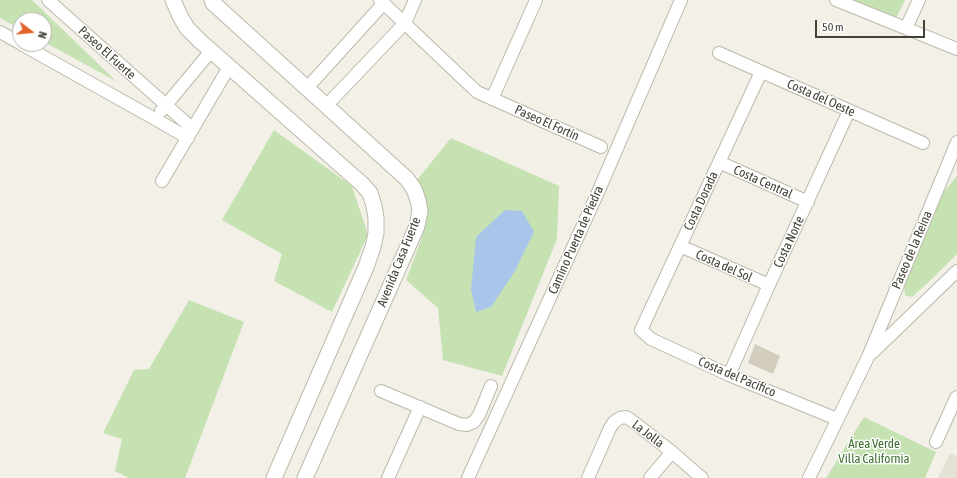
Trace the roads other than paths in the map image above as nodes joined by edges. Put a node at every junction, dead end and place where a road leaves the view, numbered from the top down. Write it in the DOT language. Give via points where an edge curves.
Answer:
graph roads {
  1 [pos="48,0"];
  2 [pos="173,0"];
  3 [pos="212,0"];
  4 [pos="415,0"];
  5 [pos="536,0"];
  6 [pos="681,0"];
  7 [pos="836,0"];
  8 [pos="919,0"];
  9 [pos="382,2"];
  10 [pos="405,23"];
  11 [pos="906,28"];
  12 [pos="0,32"];
  13 [pos="12,39"];
  14 [pos="957,49"];
  15 [pos="211,51"];
  16 [pos="35,52"];
  17 [pos="719,53"];
  18 [pos="229,67"];
  19 [pos="761,72"];
  20 [pos="307,88"];
  21 [pos="492,99"];
  22 [pos="165,106"];
  23 [pos="326,106"];
  24 [pos="849,111"];
  25 [pos="155,119"];
  26 [pos="190,134"];
  27 [pos="957,142"];
  28 [pos="923,143"];
  29 [pos="601,147"];
  30 [pos="719,162"];
  31 [pos="162,181"];
  32 [pos="808,202"];
  33 [pos="680,246"];
  34 [pos="957,271"];
  35 [pos="769,285"];
  36 [pos="641,330"];
  37 [pos="868,357"];
  38 [pos="729,375"];
  39 [pos="492,386"];
  40 [pos="381,391"];
  41 [pos="957,398"];
  42 [pos="420,407"];
  43 [pos="837,419"];
  44 [pos="936,442"];
  45 [pos="672,452"];
  46 [pos="274,478"];
  47 [pos="305,478"];
  48 [pos="388,478"];
  49 [pos="468,478"];
  50 [pos="588,478"];
  51 [pos="650,478"];
  52 [pos="702,478"];
  53 [pos="809,478"];
  1 -- 22 [label="street, Paseo El Fuerte"];
  2 -- 15 [label="street" via="187,28"];
  3 -- 20 [label="street, Avenida Casa Fuerte"];
  4 -- 10 [label="street"];
  5 -- 21 [label="street"];
  6 -- 49 [label="street, Camino Puerta de Piedra" via="599,190"];
  7 -- 11 [label="street"];
  8 -- 11 [label="street"];
  9 -- 10 [label="street, Paseo El Fortín"];
  9 -- 20 [label="street, Paseo El Fortín"];
  10 -- 21 [label="street, Paseo El Fortín" via="477,92"];
  10 -- 23 [label="street"];
  11 -- 14 [label="street"];
  12 -- 13 [label="street, Paseo El Fuerte"];
  15 -- 18 [label="street"];
  15 -- 22 [label="street"];
  16 -- 25 [label="street, Paseo El Fuerte"];
  17 -- 19 [label="street, Costa del Oeste"];
  18 -- 26 [label="street"];
  18 -- 46 [label="street" via="362,184 370,193 376,218 376,233 366,267"];
  19 -- 24 [label="street, Costa del Oeste"];
  19 -- 30 [label="street, Costa Dorada"];
  20 -- 23 [label="street, Avenida Casa Fuerte"];
  21 -- 29 [label="street, Paseo El Fortín"];
  22 -- 25 [label="street"];
  22 -- 26 [label="street, Paseo El Fuerte"];
  23 -- 47 [label="street, Avenida Casa Fuerte" via="407,179 414,189 420,210 410,242"];
  24 -- 28 [label="street, Costa del Oeste"];
  24 -- 32 [label="street, Costa Norte"];
  25 -- 26 [label="street, Paseo El Fuerte"];
  26 -- 31 [label="street"];
  27 -- 37 [label="street, Paseo de la Reina"];
  30 -- 32 [label="street, Costa Central"];
  30 -- 33 [label="street, Costa Dorada"];
  32 -- 35 [label="street, Costa Norte"];
  33 -- 35 [label="street, Costa del Sol"];
  33 -- 36 [label="street, Costa Dorada"];
  34 -- 37 [label="street, Paseo de la Reina"];
  35 -- 38 [label="street, Costa Norte"];
  36 -- 38 [label="street, Costa del Pacífico" via="652,339"];
  37 -- 43 [label="street, Paseo de la Reina"];
  38 -- 43 [label="street, Costa del Pacífico"];
  39 -- 42 [label="street" via="479,415 474,422 467,425 458,424"];
  40 -- 42 [label="street"];
  41 -- 44 [label="street"];
  42 -- 48 [label="street"];
  43 -- 53 [label="street, Paseo de la Reina"];
  45 -- 50 [label="street, La Jolla" via="631,420 626,417 620,418 610,428"];
  45 -- 51 [label="street, La Jolla"];
  45 -- 52 [label="street, La Jolla"];
}
